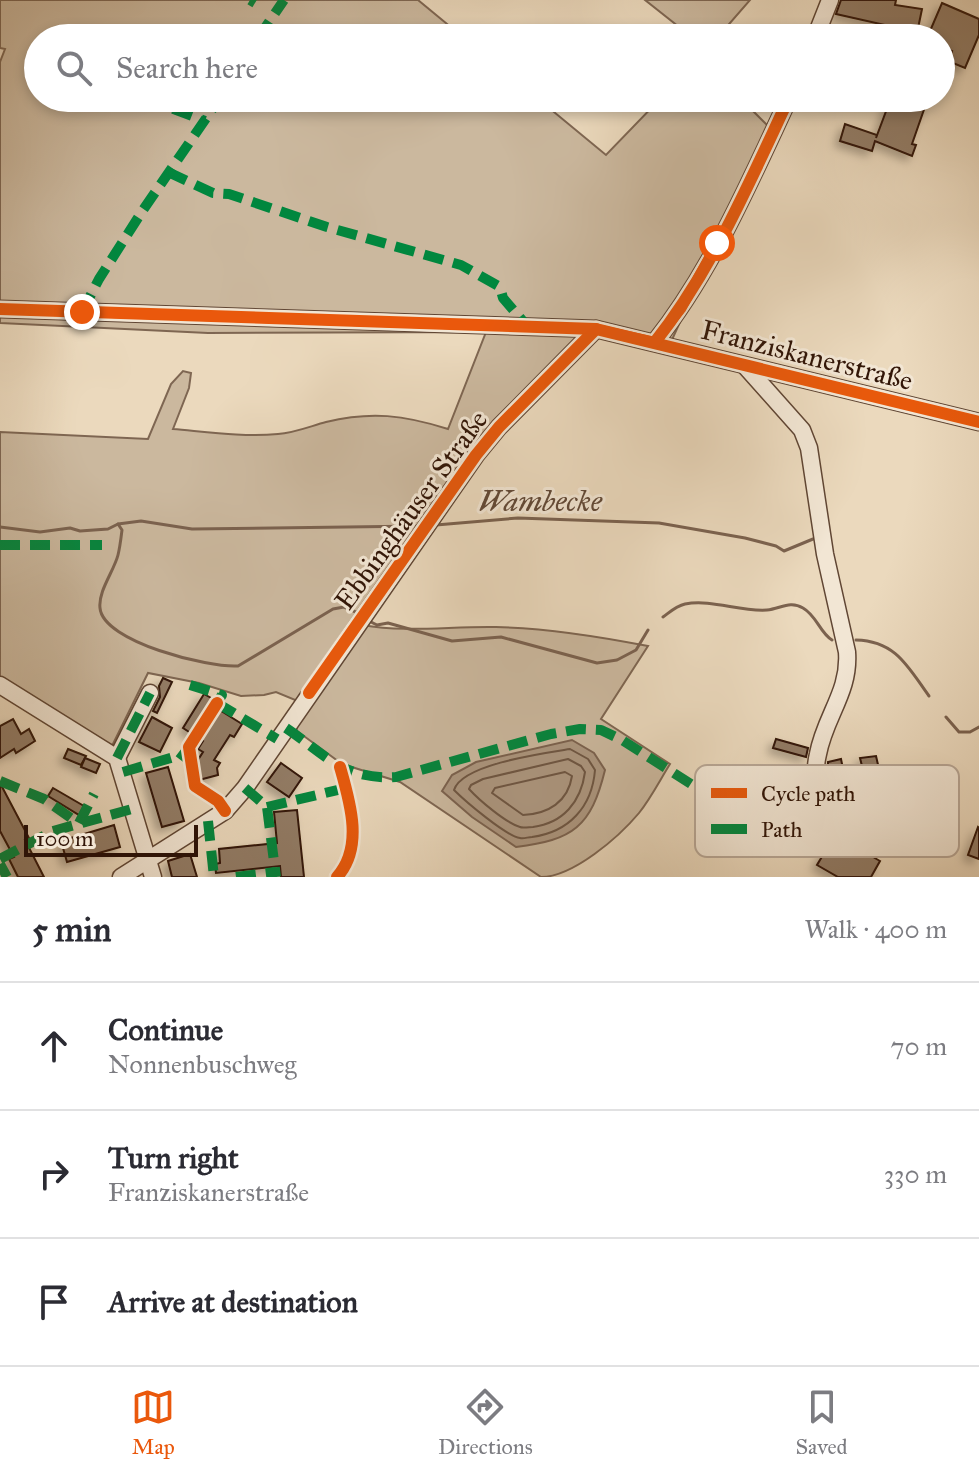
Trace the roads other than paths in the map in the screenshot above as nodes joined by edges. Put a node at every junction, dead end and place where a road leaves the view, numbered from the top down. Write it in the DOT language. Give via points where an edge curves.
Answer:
graph roads {
  1 [pos="830,0"];
  2 [pos="821,24"];
  3 [pos="782,112"];
  4 [pos="0,309"];
  5 [pos="596,329"];
  6 [pos="655,342"];
  7 [pos="745,366"];
  8 [pos="979,422"];
  9 [pos="0,685"];
  10 [pos="150,693"];
  11 [pos="117,758"];
  12 [pos="816,765"];
  13 [pos="148,858"];
  14 [pos="121,877"];
  15 [pos="153,877"];
  1 -- 2 [label="street"];
  3 -- 6 [label="street" via="681,309"];
  4 -- 5 [label="street, Franziskanerstraße"];
  5 -- 6 [label="street, Franziskanerstraße"];
  5 -- 13 [label="street, Ebbinghäuser Straße" via="476,455 245,788 225,811"];
  6 -- 7 [label="street, Franziskanerstraße"];
  7 -- 8 [label="street, Franziskanerstraße"];
  7 -- 12 [label="street, Franziskanerstraße" via="802,430 847,652 844,688"];
  9 -- 11 [label="street"];
  10 -- 11 [label="street"];
  11 -- 13 [label="street"];
  13 -- 14 [label="street, Ebbinghäuser Straße"];
  13 -- 15 [label="street"];
}
